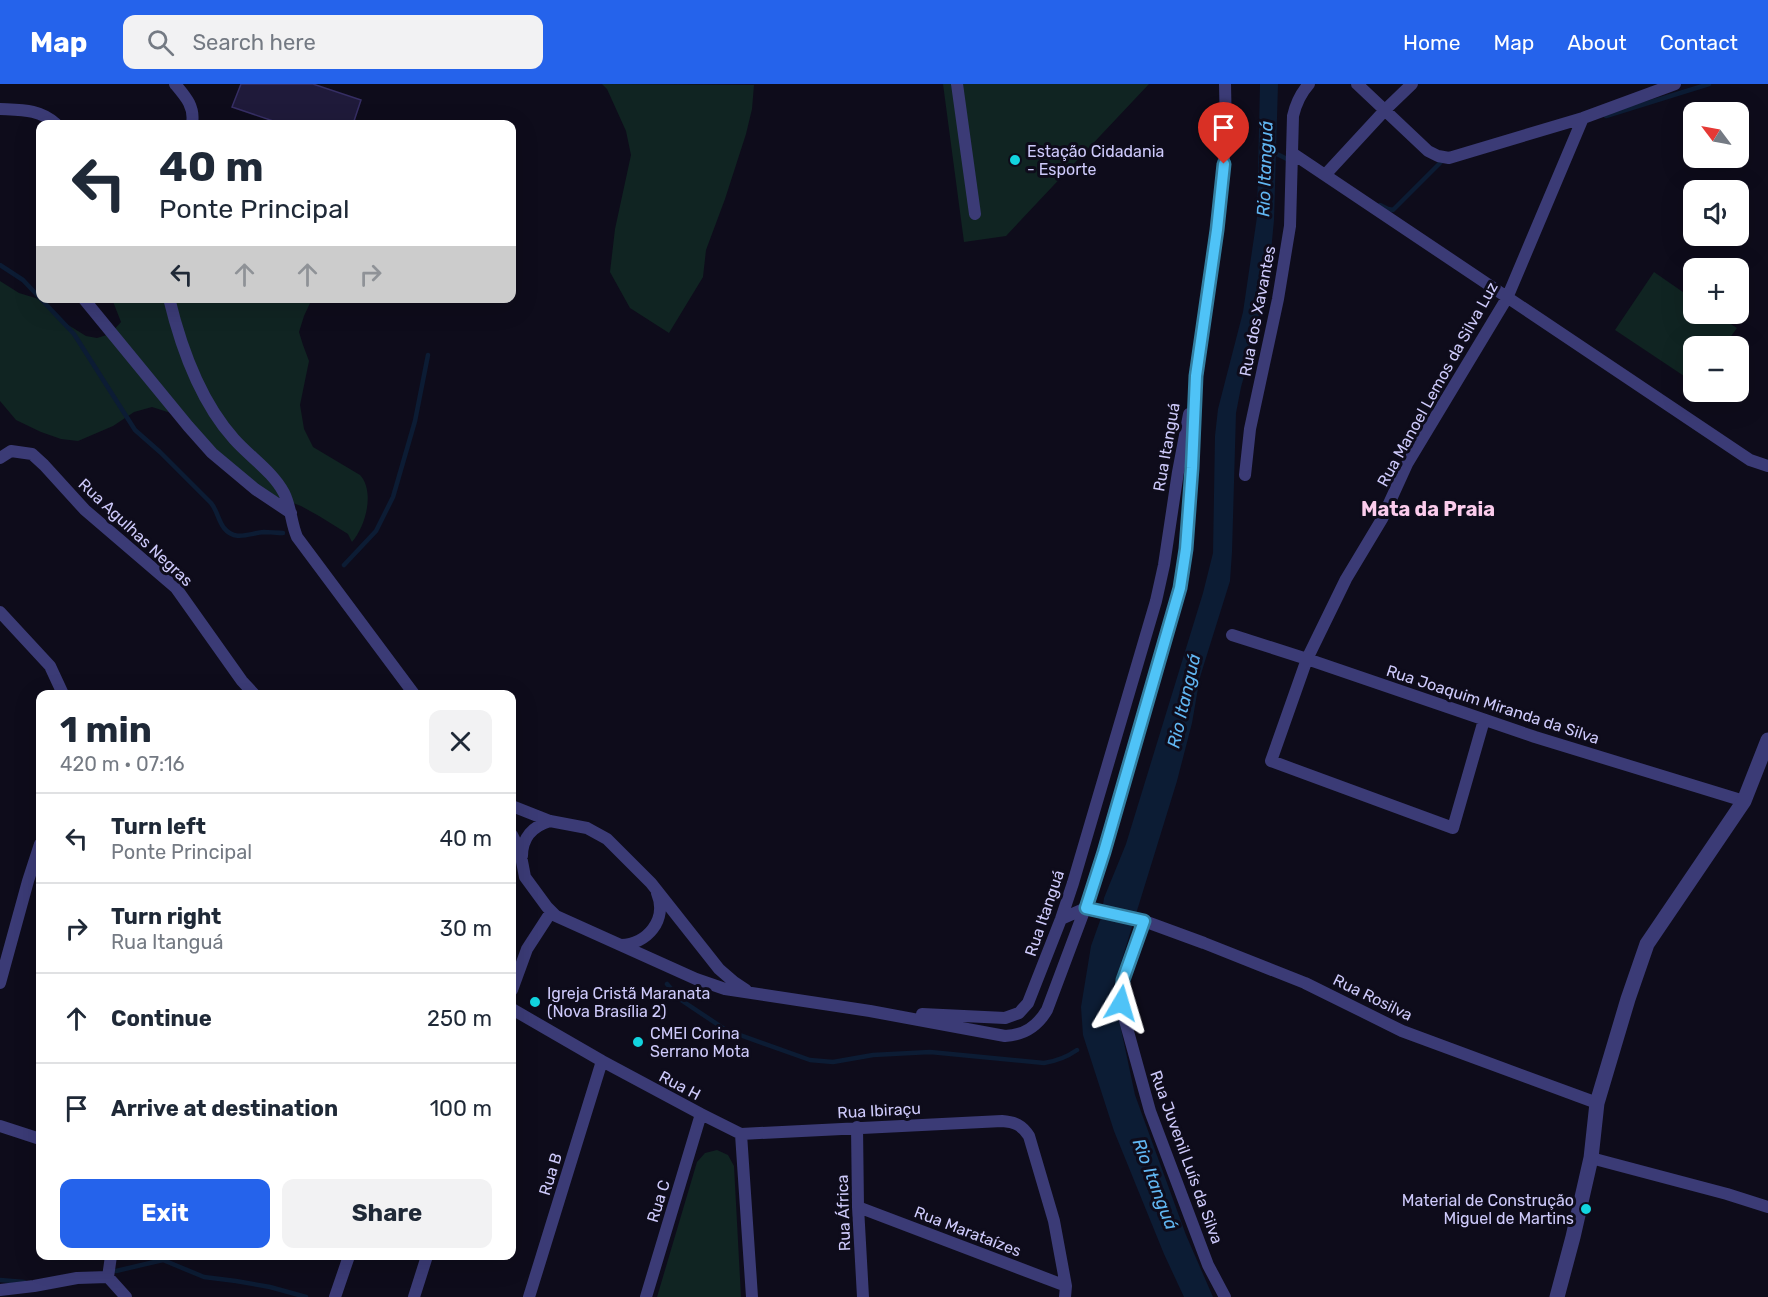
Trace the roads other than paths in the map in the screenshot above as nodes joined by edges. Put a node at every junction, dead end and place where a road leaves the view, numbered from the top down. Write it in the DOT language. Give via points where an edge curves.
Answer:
graph roads {
  1 [pos="175,84"];
  2 [pos="957,84"];
  3 [pos="1225,84"];
  4 [pos="1309,84"];
  5 [pos="1357,84"];
  6 [pos="1412,84"];
  7 [pos="1675,84"];
  8 [pos="0,109"];
  9 [pos="1386,110"];
  10 [pos="1583,118"];
  11 [pos="50,120"];
  12 [pos="192,120"];
  13 [pos="1292,153"];
  14 [pos="1325,175"];
  15 [pos="975,214"];
  16 [pos="1507,298"];
  17 [pos="87,303"];
  18 [pos="170,303"];
  19 [pos="1196,376"];
  20 [pos="0,458"];
  21 [pos="1768,466"];
  22 [pos="1245,475"];
  23 [pos="291,513"];
  24 [pos="0,612"];
  25 [pos="1232,635"];
  26 [pos="1307,659"];
  27 [pos="242,681"];
  28 [pos="61,690"];
  29 [pos="239,690"];
  30 [pos="250,690"];
  31 [pos="411,690"];
  32 [pos="1484,720"];
  33 [pos="1768,740"];
  34 [pos="1744,801"];
  35 [pos="516,808"];
  36 [pos="550,821"];
  37 [pos="516,845"];
  38 [pos="36,856"];
  39 [pos="522,860"];
  40 [pos="516,868"];
  41 [pos="651,883"];
  42 [pos="1086,908"];
  43 [pos="551,912"];
  44 [pos="1061,919"];
  45 [pos="1140,920"];
  46 [pos="620,945"];
  47 [pos="516,979"];
  48 [pos="0,983"];
  49 [pos="752,993"];
  50 [pos="516,1011"];
  51 [pos="870,1011"];
  52 [pos="602,1061"];
  53 [pos="1597,1103"];
  54 [pos="701,1114"];
  55 [pos="0,1126"];
  56 [pos="857,1127"];
  57 [pos="741,1134"];
  58 [pos="36,1138"];
  59 [pos="1591,1158"];
  60 [pos="858,1207"];
  61 [pos="1768,1207"];
  62 [pos="110,1260"];
  63 [pos="348,1260"];
  64 [pos="426,1260"];
  65 [pos="108,1277"];
  66 [pos="0,1290"];
  67 [pos="1065,1292"];
  68 [pos="126,1297"];
  69 [pos="335,1297"];
  70 [pos="414,1297"];
  71 [pos="529,1297"];
  72 [pos="646,1297"];
  73 [pos="752,1297"];
  74 [pos="863,1297"];
  75 [pos="1225,1297"];
  76 [pos="1557,1297"];
  1 -- 12 [label="street" via="187,97"];
  2 -- 15 [label="street"];
  3 -- 19 [label="street" via="1221,197"];
  4 -- 13 [label="street, Rua dos Xavantes" via="1300,95 1293,116"];
  5 -- 9 [label="street"];
  6 -- 9 [label="street"];
  7 -- 10 [label="street"];
  8 -- 11 [label="street" via="31,111"];
  9 -- 10 [label="street" via="1428,151 1444,158"];
  9 -- 14 [label="street"];
  10 -- 16 [label="street, Rua Manoel Lemos da Silva Luz"];
  13 -- 14 [label="street"];
  13 -- 22 [label="street, Rua dos Xavantes" via="1290,226 1250,429"];
  14 -- 16 [label="street"];
  16 -- 21 [label="street" via="1750,460"];
  16 -- 26 [label="street, Rua Manoel Lemos da Silva Luz" via="1407,464"];
  17 -- 23 [label="street" via="212,453"];
  18 -- 23 [label="street" via="184,349 210,406 235,440 279,485"];
  19 -- 42 [label="street, Rua Itanguá" via="1186,549 1180,588"];
  19 -- 44 [label="street, Rua Itanguá" via="1160,585"];
  20 -- 27 [label="street, Rua Agulhas Negras" via="11,452 32,454 44,465 85,510 176,588"];
  23 -- 31 [label="street" via="297,537"];
  24 -- 28 [label="street" via="50,666"];
  25 -- 26 [label="street, Rua Joaquim Miranda da Silva"];
  26 -- 32 [label="street, Rua Joaquim Miranda da Silva"];
  26 -- 32 [label="street, Rua Manoel Lemos da Silva Luz" via="1271,761 1453,828"];
  27 -- 29 [label="street"];
  27 -- 30 [label="street, Rua Agulhas Negras"];
  32 -- 34 [label="street, Rua Joaquim Miranda da Silva"];
  33 -- 34 [label="street"];
  34 -- 53 [label="street" via="1647,944"];
  35 -- 36 [label="street, Rua Itanguá"];
  36 -- 39 [label="street" via="531,831 524,843"];
  36 -- 41 [label="street, Rua Itanguá" via="596,832"];
  37 -- 39 [label="street, Rua Itanguá"];
  38 -- 48 [label="street"];
  39 -- 40 [label="street"];
  39 -- 43 [label="street, Rua Itanguá" via="528,882"];
  41 -- 46 [label="street" via="659,898 657,923 641,940"];
  41 -- 49 [label="street, Rua Itanguá" via="719,969"];
  42 -- 44 [label="street"];
  42 -- 45 [label="street, Rua Rosilva"];
  42 -- 51 [label="street, Rua Itanguá" via="1047,1010 1038,1024 1023,1033 1005,1036"];
  43 -- 46 [label="street, Rua Itanguá"];
  43 -- 47 [label="street" via="527,948"];
  44 -- 51 [label="street, Rua Itanguá" via="1028,1003 1012,1017"];
  45 -- 53 [label="street, Rua Rosilva" via="1305,983 1402,1031"];
  45 -- 75 [label="street, Rua Juvenil Luís da Silva" via="1123,980 1124,1017 1150,1111 1208,1265"];
  46 -- 49 [label="street, Rua Itanguá" via="710,985"];
  49 -- 51 [label="street, Rua Itanguá"];
  50 -- 52 [label="street, Rua H"];
  52 -- 54 [label="street, Rua H"];
  52 -- 71 [label="street, Rua B"];
  53 -- 59 [label="street"];
  54 -- 57 [label="street, Rua H"];
  54 -- 72 [label="street, Rua C"];
  55 -- 58 [label="street"];
  56 -- 57 [label="street, Rua Ibiraçu"];
  56 -- 60 [label="street, Rua África"];
  56 -- 67 [label="street, Rua Ibiraçu" via="1002,1121 1024,1128 1054,1221"];
  57 -- 73 [label="street"];
  59 -- 61 [label="street"];
  59 -- 76 [label="street"];
  60 -- 67 [label="street, Rua Marataízes"];
  60 -- 74 [label="street, Rua África"];
  62 -- 65 [label="street"];
  63 -- 69 [label="street"];
  64 -- 70 [label="street"];
  65 -- 66 [label="street"];
  65 -- 68 [label="street"];
}
